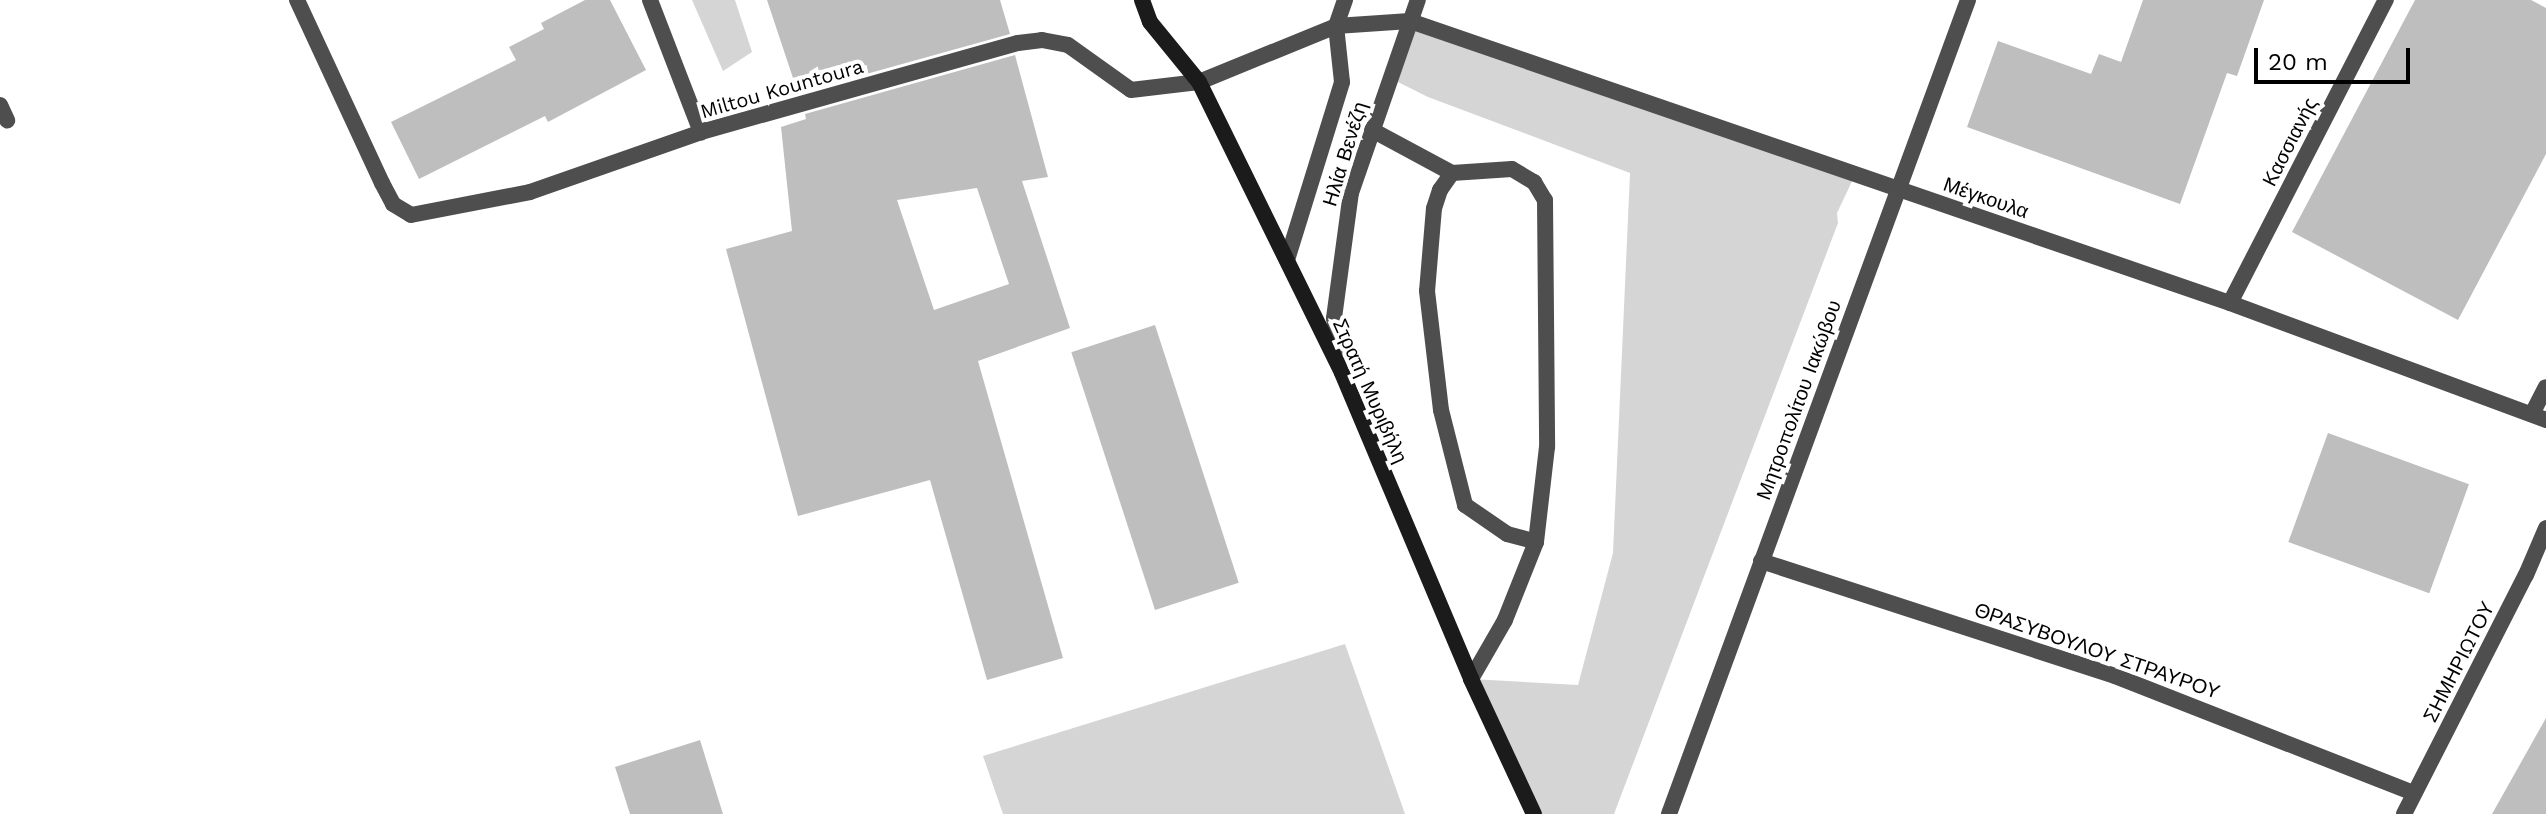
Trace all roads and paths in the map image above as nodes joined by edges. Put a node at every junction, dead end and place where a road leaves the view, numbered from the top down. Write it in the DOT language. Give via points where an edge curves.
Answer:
graph roads {
  1 [pos="297,0"];
  2 [pos="650,0"];
  3 [pos="1142,0"];
  4 [pos="1345,0"];
  5 [pos="1418,0"];
  6 [pos="1968,0"];
  7 [pos="2386,0"];
  8 [pos="1410,21"];
  9 [pos="1336,26"];
  10 [pos="1199,82"];
  11 [pos="1372,130"];
  12 [pos="701,132"];
  13 [pos="1452,173"];
  14 [pos="1899,190"];
  15 [pos="1287,260"];
  16 [pos="2230,303"];
  17 [pos="1342,373"];
  18 [pos="2546,387"];
  19 [pos="2539,417"];
  20 [pos="2546,528"];
  21 [pos="1536,542"];
  22 [pos="1761,561"];
  23 [pos="1471,679"];
  24 [pos="2414,793"];
  25 [pos="1534,814"];
  26 [pos="1669,814"];
  27 [pos="2404,814"];
  1 -- 12 [label="street, Miltou Kountoura" via="393,204 411,215 530,192"];
  2 -- 12 [label="street"];
  3 -- 10 [label="main road, Στρατή Μυριβήλη" via="1150,22"];
  4 -- 9 [label="street"];
  5 -- 8 [label="street, Ηλία Βενέζη"];
  6 -- 14 [label="street, Μητροπολίτου Ιακώβου"];
  7 -- 16 [label="street, Κασσιανής"];
  8 -- 9 [label="street"];
  8 -- 11 [label="street, Ηλία Βενέζη"];
  8 -- 14 [label="street, Μέγκουλα"];
  9 -- 10 [label="street"];
  9 -- 15 [label="street" via="1342,82"];
  10 -- 12 [label="street, Miltou Kountoura" via="1131,90 1068,45 1042,40"];
  10 -- 15 [label="main road, Στρατή Μυριβήλη"];
  11 -- 13 [label="street"];
  11 -- 17 [label="street, Ηλία Βενέζη" via="1351,193 1338,270 1334,318"];
  13 -- 21 [label="street" via="1434,208 1427,291 1441,410 1465,505 1507,534"];
  13 -- 21 [label="street" via="1512,169 1534,182 1545,200 1547,447"];
  14 -- 16 [label="street, Μέγκουλα"];
  14 -- 22 [label="street, Μητροπολίτου Ιακώβου"];
  15 -- 17 [label="main road, Στρατή Μυριβήλη"];
  16 -- 19 [label="street, Μέγκουλα"];
  17 -- 23 [label="main road, Στρατή Μυριβήλη"];
  18 -- 19 [label="street"];
  20 -- 24 [label="street, ΣΗΜΗΡΙΩΤΟΥ"];
  21 -- 23 [label="street" via="1505,620"];
  22 -- 24 [label="street, ΘΡΑΣΥΒΟΥΛΟΥ ΣΤΡΑΥΡΟΥ" via="2115,676"];
  22 -- 26 [label="street, Μητροπολίτου Ιακώβου"];
  23 -- 25 [label="main road, Στρατή Μυριβήλη"];
  24 -- 27 [label="street, ΣΗΜΗΡΙΩΤΟΥ"];
}
